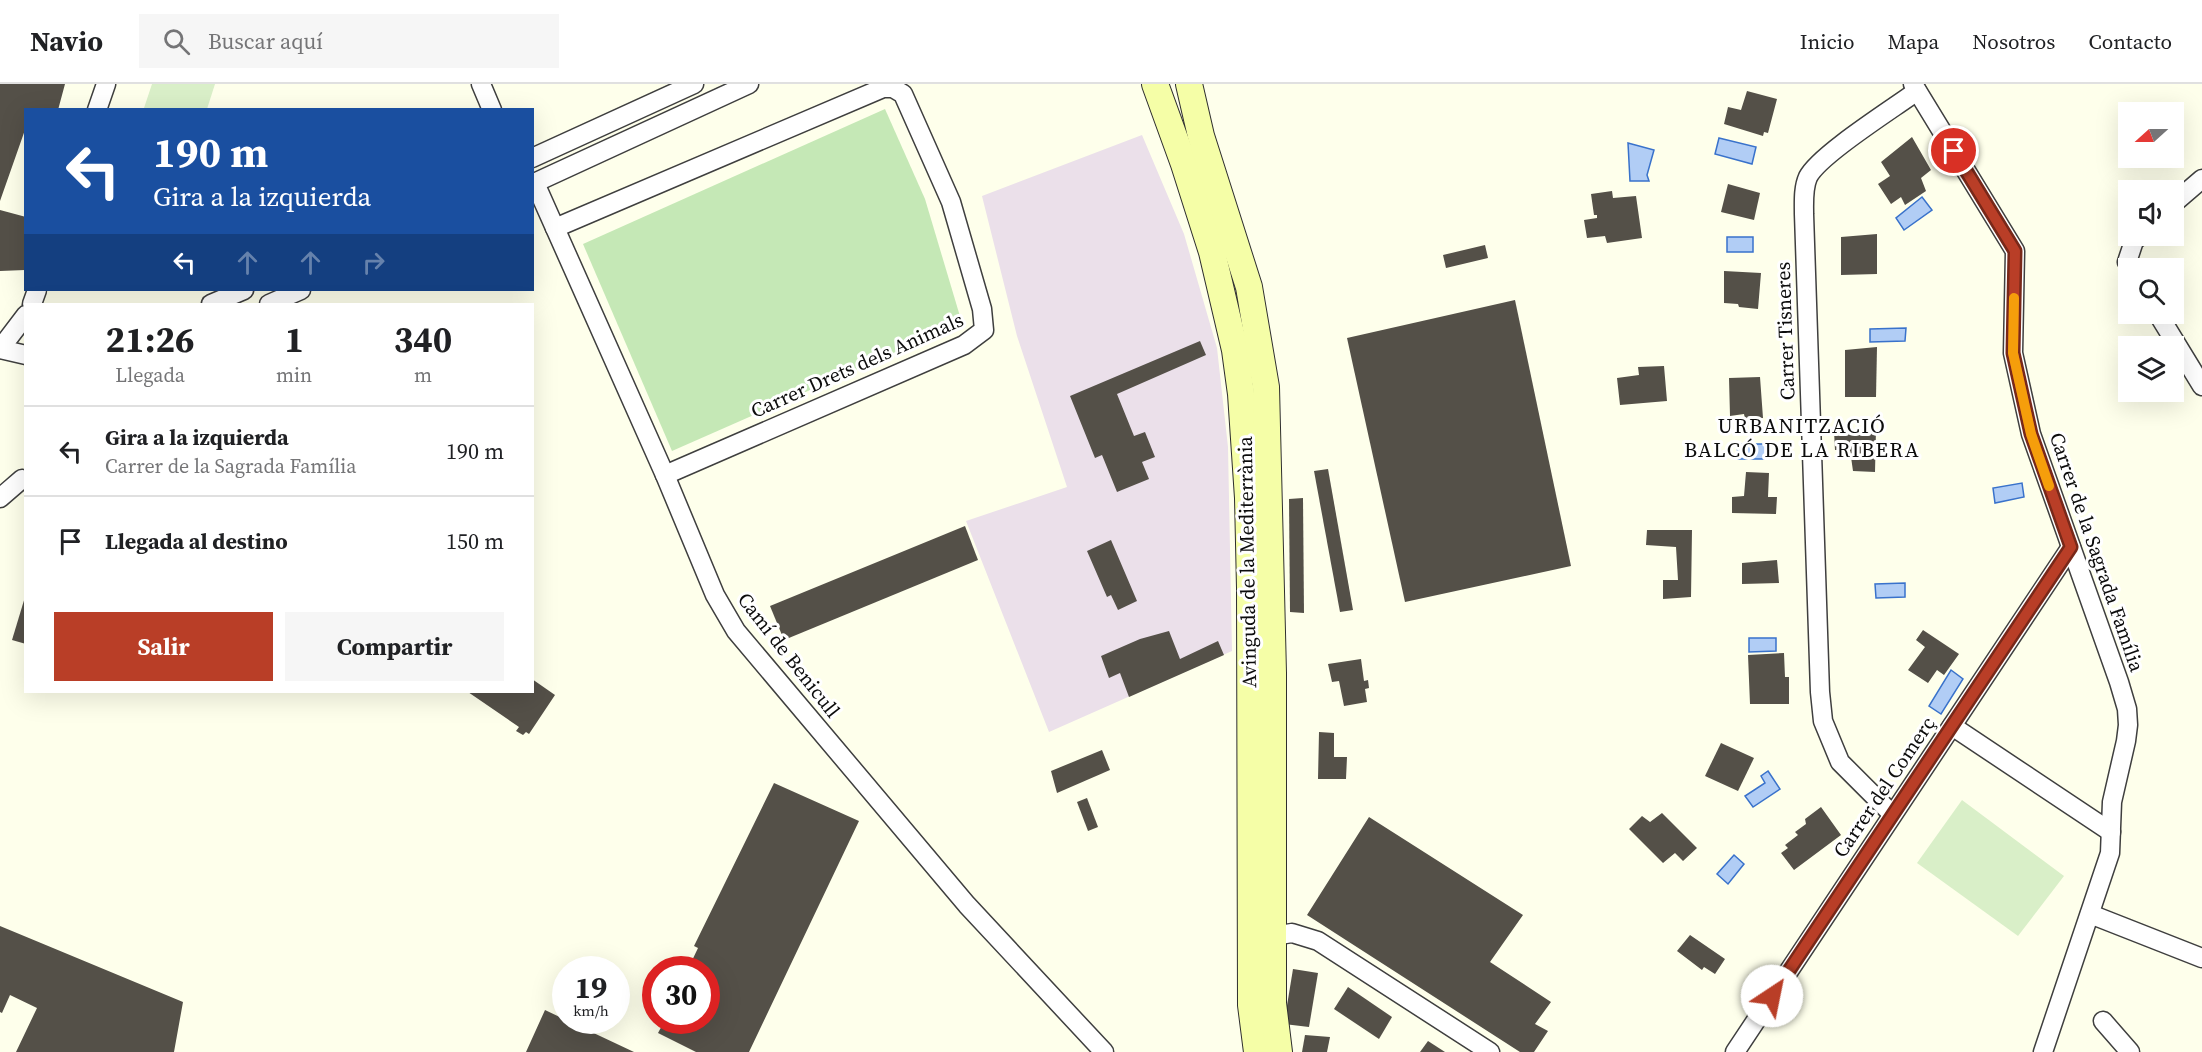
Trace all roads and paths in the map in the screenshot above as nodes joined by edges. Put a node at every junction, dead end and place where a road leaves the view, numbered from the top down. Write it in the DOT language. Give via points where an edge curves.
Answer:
graph roads {
  1 [pos="106,84"];
  2 [pos="481,84"];
  3 [pos="694,84"];
  4 [pos="749,84"];
  5 [pos="1155,84"];
  6 [pos="1189,84"];
  7 [pos="1915,87"];
  8 [pos="98,108"];
  9 [pos="491,108"];
  10 [pos="534,157"];
  11 [pos="2202,179"];
  12 [pos="534,183"];
  13 [pos="2184,194"];
  14 [pos="555,228"];
  15 [pos="242,291"];
  16 [pos="299,291"];
  17 [pos="213,303"];
  18 [pos="271,303"];
  19 [pos="24,318"];
  20 [pos="2164,324"];
  21 [pos="0,349"];
  22 [pos="24,355"];
  23 [pos="2202,386"];
  24 [pos="665,475"];
  25 [pos="24,478"];
  26 [pos="0,483"];
  27 [pos="0,498"];
  28 [pos="2071,547"];
  29 [pos="1952,726"];
  30 [pos="1892,814"];
  31 [pos="2111,832"];
  32 [pos="2090,914"];
  33 [pos="1273,936"];
  34 [pos="2202,958"];
  35 [pos="2103,1021"];
  36 [pos="1104,1052"];
  37 [pos="1257,1052"];
  38 [pos="1279,1052"];
  39 [pos="1490,1052"];
  40 [pos="1735,1052"];
  41 [pos="2043,1052"];
  42 [pos="2130,1052"];
  1 -- 8 [label="street"];
  2 -- 9 [label="street"];
  3 -- 10 [label="street"];
  4 -- 12 [label="street"];
  5 -- 37 [label="main road, Avinguda de la Mediterrània" via="1212,252 1242,394 1250,588 1251,1005"];
  6 -- 33 [label="main road, Avinguda de la Mediterrània" via="1201,136 1249,287 1266,387 1273,696"];
  7 -- 28 [label="street, Carrer de la Sagrada Família" via="2015,251 2013,353 2031,434"];
  7 -- 30 [label="street, Carrer Tisneres" via="1823,159 1809,177 1804,214 1823,721 1840,762"];
  11 -- 13 [label="street"];
  12 -- 14 [label="street, Camí de Benicull"];
  14 -- 24 [label="street, Camí de Benicull"];
  14 -- 24 [label="street, Carrer Drets dels Animals" via="884,88 903,94 951,202 982,309 984,330 964,345"];
  15 -- 17 [label="street"];
  16 -- 18 [label="street"];
  19 -- 21 [label="street"];
  20 -- 23 [label="street"];
  21 -- 22 [label="street"];
  24 -- 36 [label="street, Camí de Benicull" via="715,595 736,631 967,905"];
  25 -- 26 [label="street"];
  25 -- 27 [label="street"];
  28 -- 29 [label="street, Carrer del Comerç"];
  28 -- 31 [label="street, Carrer de la Sagrada Família" via="2127,708 2126,741 2112,802"];
  29 -- 30 [label="street, Carrer del Comerç"];
  29 -- 31 [label="street"];
  30 -- 40 [label="street, Carrer del Comerç"];
  31 -- 32 [label="street, Carrer de la Sagrada Família" via="2110,853"];
  32 -- 34 [label="street"];
  32 -- 41 [label="street, Carrer de la Sagrada Família"];
  33 -- 38 [label="main road, Avinguda de la Mediterrània" via="1273,1003"];
  33 -- 39 [label="street" via="1292,933 1318,941"];
  35 -- 42 [label="street"];
}
